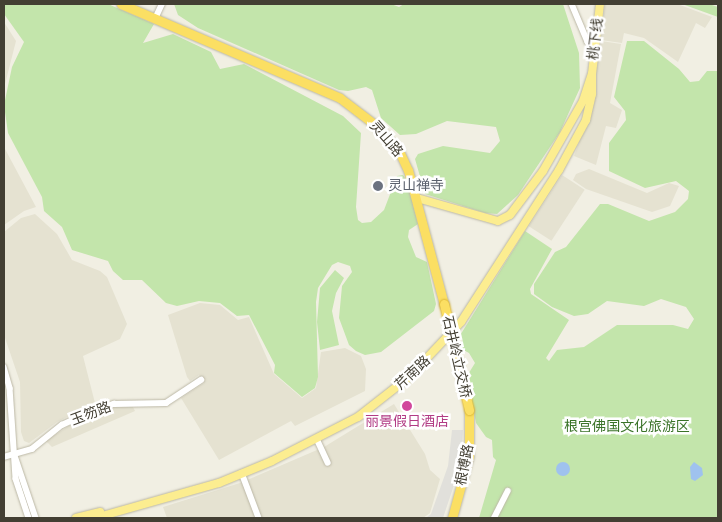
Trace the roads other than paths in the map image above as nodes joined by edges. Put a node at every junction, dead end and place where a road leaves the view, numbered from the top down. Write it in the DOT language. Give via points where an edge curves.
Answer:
graph roads {
  1 [pos="120,4"];
  2 [pos="162,4"];
  3 [pos="572,4"];
  4 [pos="600,4"];
  5 [pos="155,19"];
  6 [pos="595,51"];
  7 [pos="592,74"];
  8 [pos="417,198"];
  9 [pos="4,366"];
  10 [pos="201,380"];
  11 [pos="469,410"];
  12 [pos="317,439"];
  13 [pos="14,454"];
  14 [pos="4,457"];
  15 [pos="328,463"];
  16 [pos="242,473"];
  17 [pos="508,491"];
  18 [pos="29,518"];
  19 [pos="36,518"];
  20 [pos="76,518"];
  21 [pos="95,518"];
  22 [pos="259,518"];
  23 [pos="452,518"];
  24 [pos="494,518"];
  1 -- 5 [label="highway, 灵山路"];
  2 -- 5 [label="street"];
  3 -- 6 [label="street"];
  4 -- 6 [label="main road, 桃下线"];
  5 -- 8 [label="highway, 灵山路" via="349,104 374,124 399,151"];
  6 -- 7 [label="main road, 桃下线"];
  7 -- 8 [label="main road" via="572,122 543,171 504,220"];
  7 -- 12 [label="main road, 芹南路" via="592,94 582,129 461,322 392,393 358,417"];
  8 -- 11 [label="highway, 石井岭立交桥, bridge"];
  9 -- 13 [label="street" via="10,388"];
  10 -- 13 [label="street, 玉笏路" via="166,403 151,406 114,404 83,415 62,425 32,449"];
  11 -- 23 [label="highway, 根博路" via="469,456"];
  12 -- 15 [label="street"];
  12 -- 16 [label="main road, 芹南路"];
  13 -- 14 [label="street, 玉笏路"];
  13 -- 18 [label="street" via="16,478"];
  13 -- 19 [label="street"];
  16 -- 20 [label="main road"];
  16 -- 21 [label="main road, 芹南路"];
  16 -- 22 [label="street"];
  17 -- 24 [label="street"];
}
